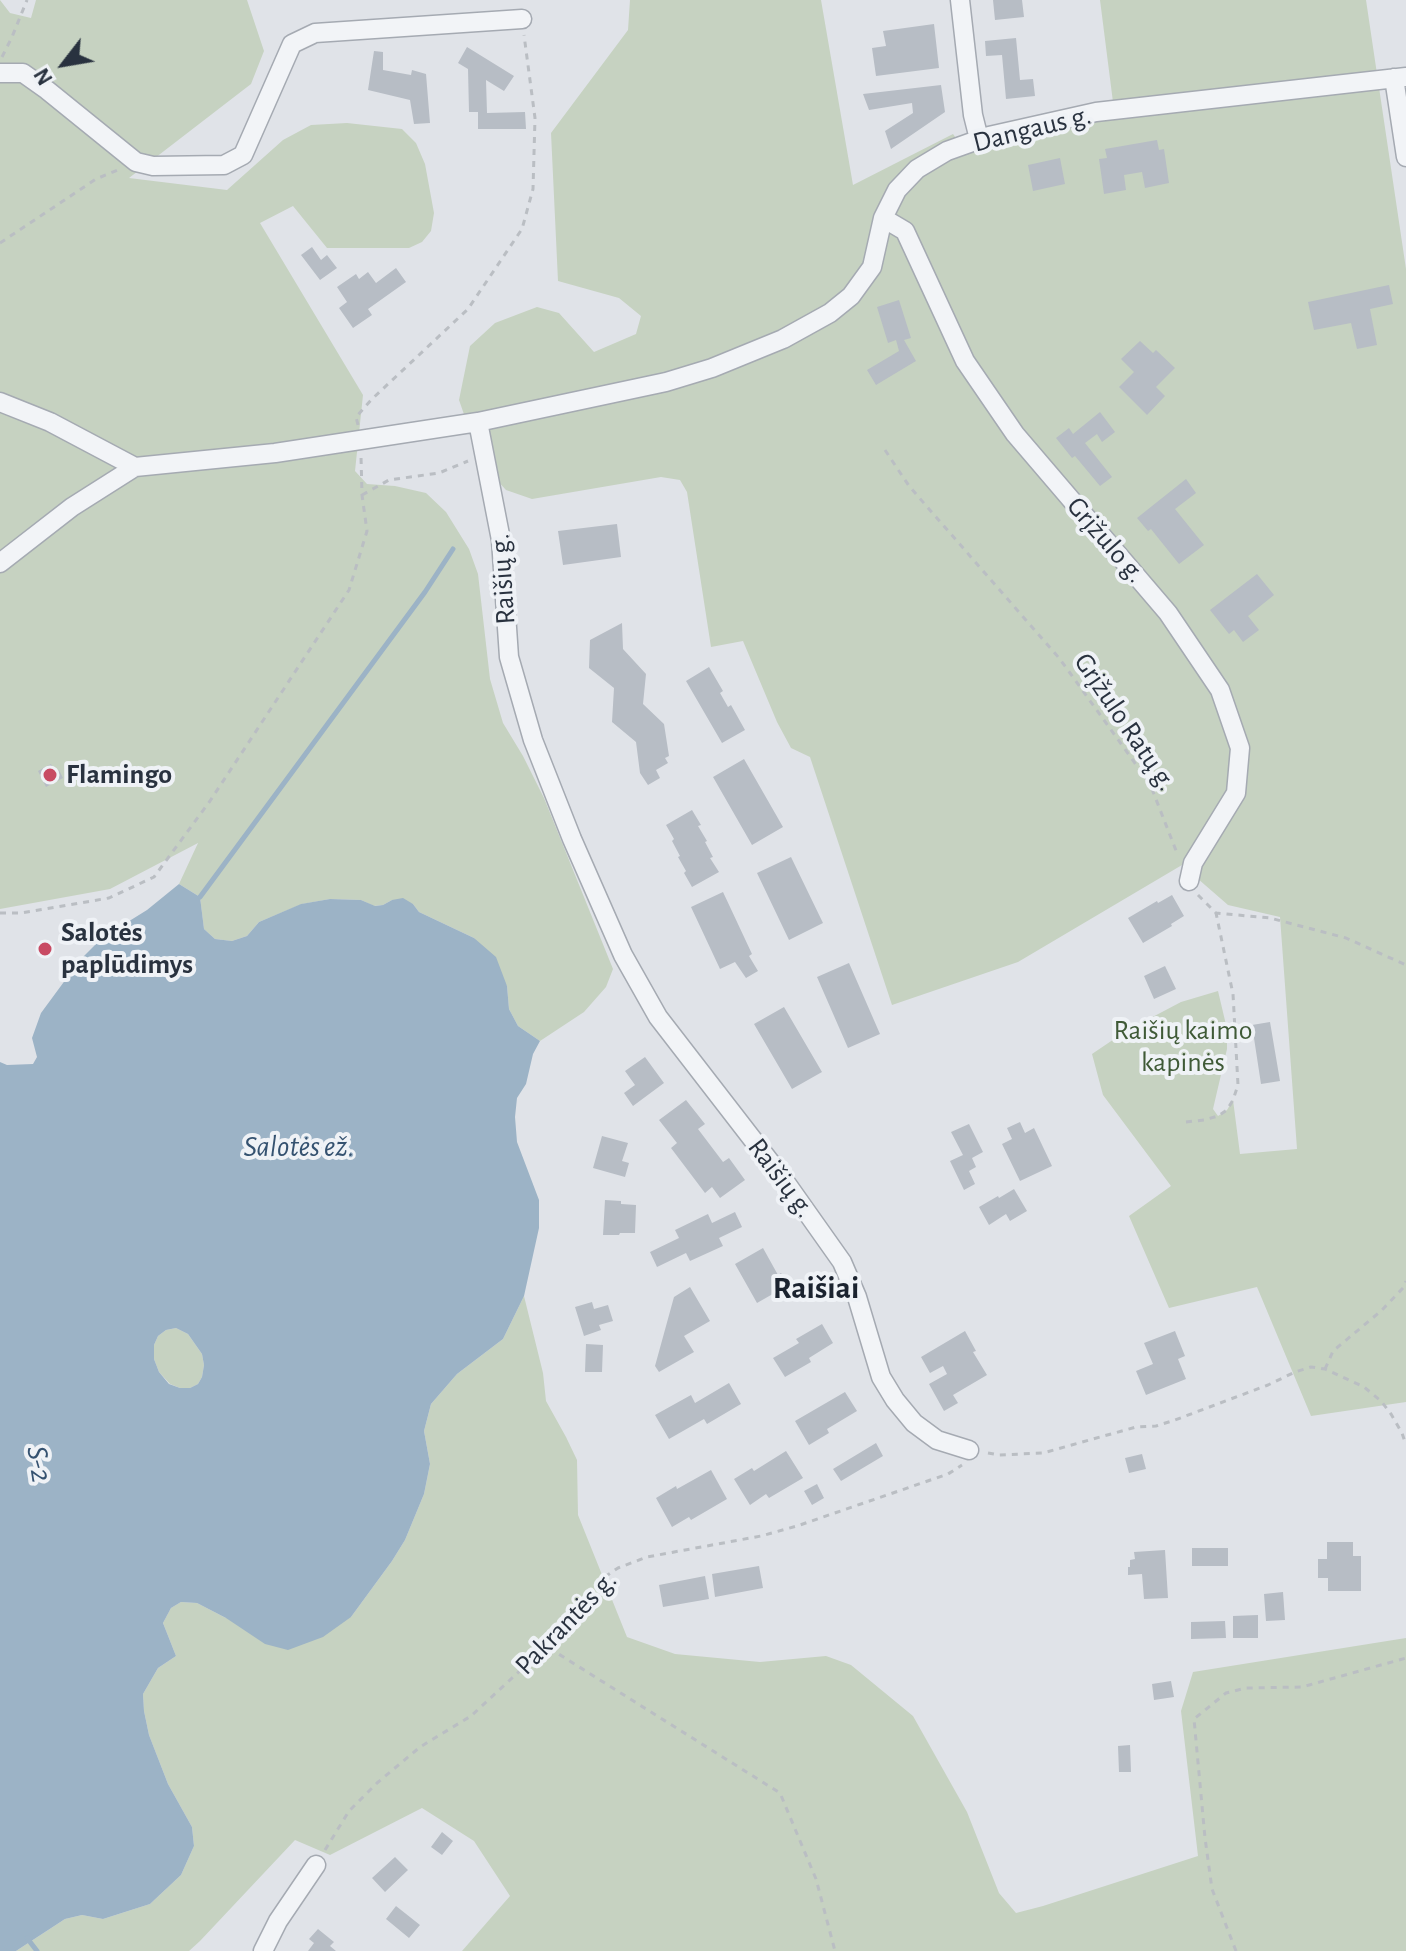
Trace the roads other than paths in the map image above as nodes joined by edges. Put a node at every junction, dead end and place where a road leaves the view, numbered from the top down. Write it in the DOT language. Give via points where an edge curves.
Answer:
graph roads {
  1 [pos="960,0"];
  2 [pos="522,19"];
  3 [pos="0,73"];
  4 [pos="1400,77"];
  5 [pos="979,139"];
  6 [pos="1406,157"];
  7 [pos="883,218"];
  8 [pos="0,402"];
  9 [pos="478,422"];
  10 [pos="135,467"];
  11 [pos="0,563"];
  12 [pos="1189,881"];
  13 [pos="969,1450"];
  14 [pos="316,1865"];
  15 [pos="263,1951"];
  1 -- 5 [label="street"];
  2 -- 3 [label="street" via="315,33 292,44 243,155 224,165 136,162 23,73"];
  4 -- 5 [label="street, Dangaus g." via="1096,112"];
  4 -- 6 [label="street"];
  5 -- 7 [label="street, Dangaus g." via="917,169 897,190"];
  7 -- 9 [label="street, Dangaus g." via="872,267 851,296 783,339 666,382"];
  7 -- 12 [label="street, Grįžulo g." via="905,231 965,361 1015,434 1168,613 1220,690 1240,748 1236,793 1193,863"];
  8 -- 10 [label="street"];
  9 -- 10 [label="street, Dangaus g." via="275,453"];
  9 -- 13 [label="street, Raišių g." via="501,540 509,657 533,740 623,955 658,1017 842,1262 881,1377 895,1400 937,1440"];
  10 -- 11 [label="street"];
  14 -- 15 [label="street"];
}
